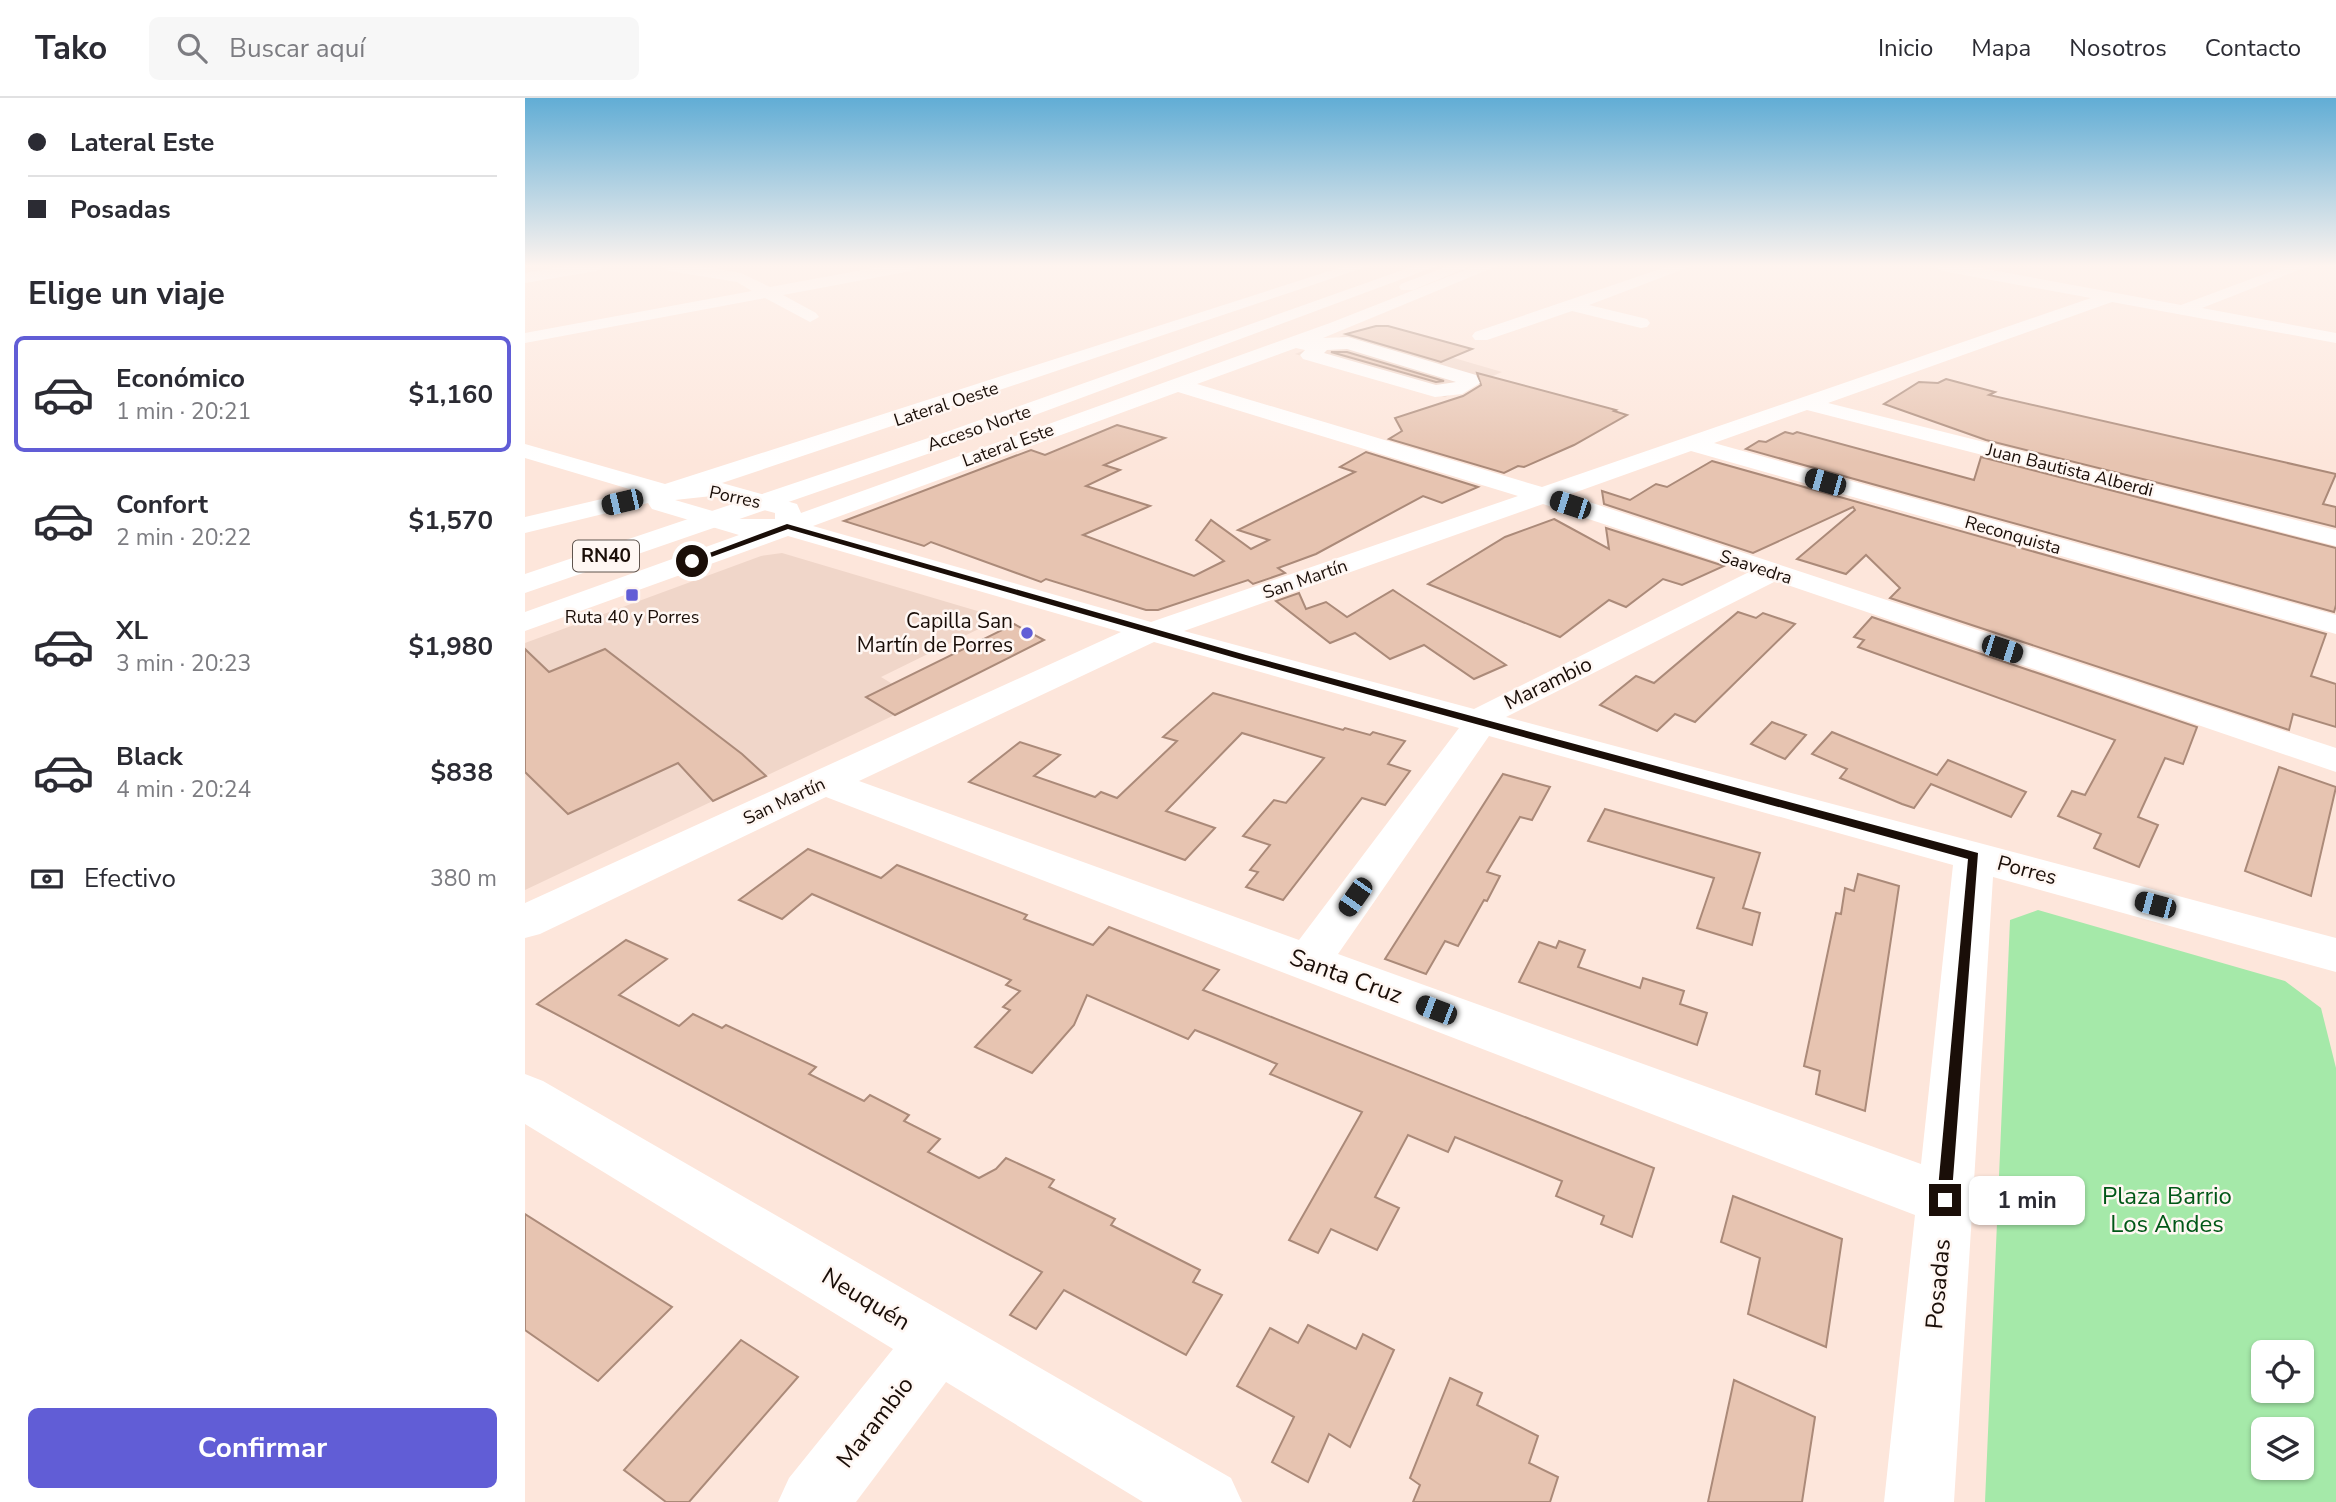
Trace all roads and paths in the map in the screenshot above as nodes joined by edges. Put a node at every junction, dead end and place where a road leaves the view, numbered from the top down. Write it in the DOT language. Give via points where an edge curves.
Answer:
graph roads {
  1 [pos="560,332"];
  2 [pos="1168,332"];
  3 [pos="1204,332"];
  4 [pos="1216,332"];
  5 [pos="1249,332"];
  6 [pos="1285,332"];
  7 [pos="1320,332"];
  8 [pos="1494,332"];
  9 [pos="2010,332"];
  10 [pos="2301,332"];
  11 [pos="1481,336"];
  12 [pos="525,338"];
  13 [pos="2336,338"];
  14 [pos="1298,340"];
  15 [pos="1174,384"];
  16 [pos="1030,396"];
  17 [pos="1804,403"];
  18 [pos="957,436"];
  19 [pos="1691,444"];
  20 [pos="525,451"];
  21 [pos="665,492"];
  22 [pos="1545,496"];
  23 [pos="525,525"];
  24 [pos="787,527"];
  25 [pos="2336,538"];
  26 [pos="525,566"];
  27 [pos="1771,572"];
  28 [pos="525,584"];
  29 [pos="525,622"];
  30 [pos="2336,625"];
  31 [pos="1154,632"];
  32 [pos="1481,722"];
  33 [pos="2336,760"];
  34 [pos="824,782"];
  35 [pos="1974,856"];
  36 [pos="525,922"];
  37 [pos="2336,954"];
  38 [pos="1308,962"];
  39 [pos="525,1097"];
  40 [pos="1945,1200"];
  41 [pos="938,1342"];
  42 [pos="813,1502"];
  43 [pos="1207,1502"];
  44 [pos="1919,1502"];
  1 -- 12 [label="main road"];
  2 -- 21 [label="main road, Lateral Oeste"];
  3 -- 16 [label="main road"];
  4 -- 16 [label="main road, Acceso Norte / RN40"];
  5 -- 18 [label="main road, Acceso Norte / RN40"];
  6 -- 18 [label="main road"];
  7 -- 14 [label="main road, Lateral Este"];
  8 -- 11 [label="main road"];
  9 -- 17 [label="main road, San Martín"];
  10 -- 13 [label="main road"];
  14 -- 14 [label="main road" via="1319,348 1310,355 1435,391 1471,383 1348,343"];
  14 -- 15 [label="main road, Lateral Este"];
  15 -- 22 [label="main road, Saavedra"];
  15 -- 24 [label="main road, Lateral Este"];
  16 -- 26 [label="main road, Acceso Norte / RN40"];
  17 -- 19 [label="main road, San Martín"];
  17 -- 25 [label="main road, Juan Bautista Alberdi"];
  18 -- 28 [label="main road, Acceso Norte / RN40"];
  19 -- 22 [label="main road, San Martín"];
  19 -- 30 [label="main road, Reconquista"];
  20 -- 21 [label="main road"];
  21 -- 23 [label="main road, Lateral Oeste"];
  21 -- 24 [label="main road, Porres" via="661,505 739,527"];
  22 -- 27 [label="main road, Saavedra"];
  22 -- 31 [label="main road, San Martín"];
  24 -- 29 [label="main road, Lateral Este"];
  24 -- 31 [label="main road, Porres"];
  27 -- 32 [label="main road, Marambio" via="1488,713"];
  27 -- 33 [label="main road, Saavedra"];
  31 -- 32 [label="main road, Porres"];
  31 -- 34 [label="main road, San Martín"];
  32 -- 35 [label="main road, Porres"];
  32 -- 38 [label="main road, Marambio"];
  34 -- 36 [label="main road, San Martín"];
  34 -- 38 [label="main road, Santa Cruz"];
  35 -- 37 [label="main road, Porres"];
  35 -- 40 [label="main road, Posadas"];
  38 -- 40 [label="main road, Santa Cruz"];
  39 -- 41 [label="main road, Neuquén"];
  40 -- 44 [label="main road, Posadas"];
  41 -- 42 [label="main road, Marambio"];
  41 -- 43 [label="main road, Neuquén"];
}
